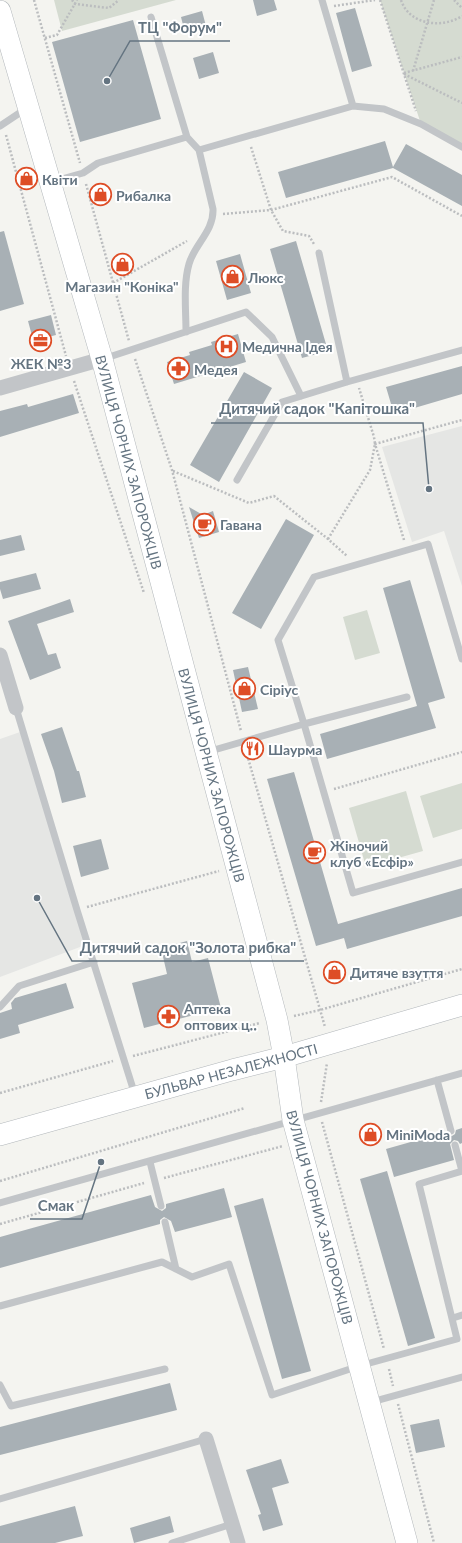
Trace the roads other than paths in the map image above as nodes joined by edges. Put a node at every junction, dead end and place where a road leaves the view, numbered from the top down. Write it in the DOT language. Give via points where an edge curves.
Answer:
graph roads {
  1 [pos="323,4"];
  2 [pos="0,11"];
  3 [pos="151,17"];
  4 [pos="353,106"];
  5 [pos="28,107"];
  6 [pos="2,124"];
  7 [pos="187,137"];
  8 [pos="462,147"];
  9 [pos="199,150"];
  10 [pos="50,182"];
  11 [pos="319,253"];
  12 [pos="186,332"];
  13 [pos="462,350"];
  14 [pos="102,359"];
  15 [pos="347,382"];
  16 [pos="0,388"];
  17 [pos="302,396"];
  18 [pos="237,480"];
  19 [pos="0,655"];
  20 [pos="462,659"];
  21 [pos="407,697"];
  22 [pos="16,708"];
  23 [pos="304,724"];
  24 [pos="206,753"];
  25 [pos="462,862"];
  26 [pos="94,962"];
  27 [pos="462,1005"];
  28 [pos="0,1007"];
  29 [pos="284,1057"];
  30 [pos="462,1072"];
  31 [pos="437,1080"];
  32 [pos="136,1097"];
  33 [pos="293,1120"];
  34 [pos="451,1131"];
  35 [pos="0,1135"];
  36 [pos="455,1145"];
  37 [pos="150,1162"];
  38 [pos="462,1171"];
  39 [pos="0,1203"];
  40 [pos="161,1206"];
  41 [pos="165,1222"];
  42 [pos="176,1269"];
  43 [pos="0,1306"];
  44 [pos="462,1316"];
  45 [pos="453,1318"];
  46 [pos="359,1366"];
  47 [pos="165,1369"];
  48 [pos="462,1377"];
  49 [pos="0,1385"];
  50 [pos="369,1402"];
  51 [pos="206,1439"];
  52 [pos="0,1499"];
  53 [pos="233,1524"];
  54 [pos="172,1543"];
  55 [pos="238,1543"];
  56 [pos="407,1543"];
  1 -- 4 [label="lane"];
  2 -- 5 [label="street, ВУЛИЦЯ ЧОРНИХ ЗАПОРОЖЦІВ"];
  3 -- 7 [label="lane"];
  4 -- 8 [label="lane" via="384,109 421,124"];
  4 -- 9 [label="lane"];
  5 -- 6 [label="lane"];
  5 -- 10 [label="street, ВУЛИЦЯ ЧОРНИХ ЗАПОРОЖЦІВ"];
  7 -- 9 [label="lane"];
  7 -- 10 [label="lane" via="98,163 83,173"];
  9 -- 12 [label="lane" via="214,215 188,265"];
  10 -- 14 [label="street, ВУЛИЦЯ ЧОРНИХ ЗАПОРОЖЦІВ"];
  11 -- 15 [label="lane"];
  12 -- 14 [label="lane"];
  12 -- 17 [label="lane" via="246,312 272,338"];
  13 -- 15 [label="lane"];
  14 -- 16 [label="street"];
  14 -- 24 [label="street, ВУЛИЦЯ ЧОРНИХ ЗАПОРОЖЦІВ"];
  15 -- 17 [label="lane"];
  17 -- 18 [label="lane" via="282,402"];
  19 -- 22 [label="street"];
  20 -- 23 [label="lane" via="428,544 314,576 278,640"];
  21 -- 23 [label="lane"];
  22 -- 26 [label="lane"];
  23 -- 24 [label="lane"];
  23 -- 25 [label="lane" via="353,893"];
  24 -- 29 [label="street, ВУЛИЦЯ ЧОРНИХ ЗАПОРОЖЦІВ" via="277,1020"];
  26 -- 28 [label="lane" via="19,986"];
  26 -- 32 [label="lane"];
  27 -- 29 [label="street, БУЛЬВАР НЕЗАЛЕЖНОСТІ"];
  29 -- 32 [label="street, БУЛЬВАР НЕЗАЛЕЖНОСТІ"];
  29 -- 33 [label="street, ВУЛИЦЯ ЧОРНИХ ЗАПОРОЖЦІВ"];
  30 -- 31 [label="lane"];
  31 -- 33 [label="lane"];
  31 -- 34 [label="lane"];
  32 -- 35 [label="street, БУЛЬВАР НЕЗАЛЕЖНОСТІ"];
  33 -- 37 [label="lane"];
  33 -- 46 [label="street, ВУЛИЦЯ ЧОРНИХ ЗАПОРОЖЦІВ"];
  36 -- 38 [label="lane"];
  37 -- 39 [label="lane"];
  37 -- 40 [label="lane"];
  38 -- 45 [label="lane" via="419,1184"];
  41 -- 42 [label="lane"];
  42 -- 43 [label="lane" via="162,1262"];
  42 -- 46 [label="lane" via="192,1276 229,1264 272,1395"];
  44 -- 45 [label="lane"];
  45 -- 46 [label="lane" via="457,1339"];
  46 -- 50 [label="street, ВУЛИЦЯ ЧОРНИХ ЗАПОРОЖЦІВ"];
  47 -- 49 [label="lane" via="11,1406"];
  48 -- 50 [label="lane"];
  50 -- 56 [label="street, ВУЛИЦЯ ЧОРНИХ ЗАПОРОЖЦІВ"];
  51 -- 52 [label="lane"];
  51 -- 53 [label="street"];
  53 -- 54 [label="lane"];
  53 -- 55 [label="street"];
}
